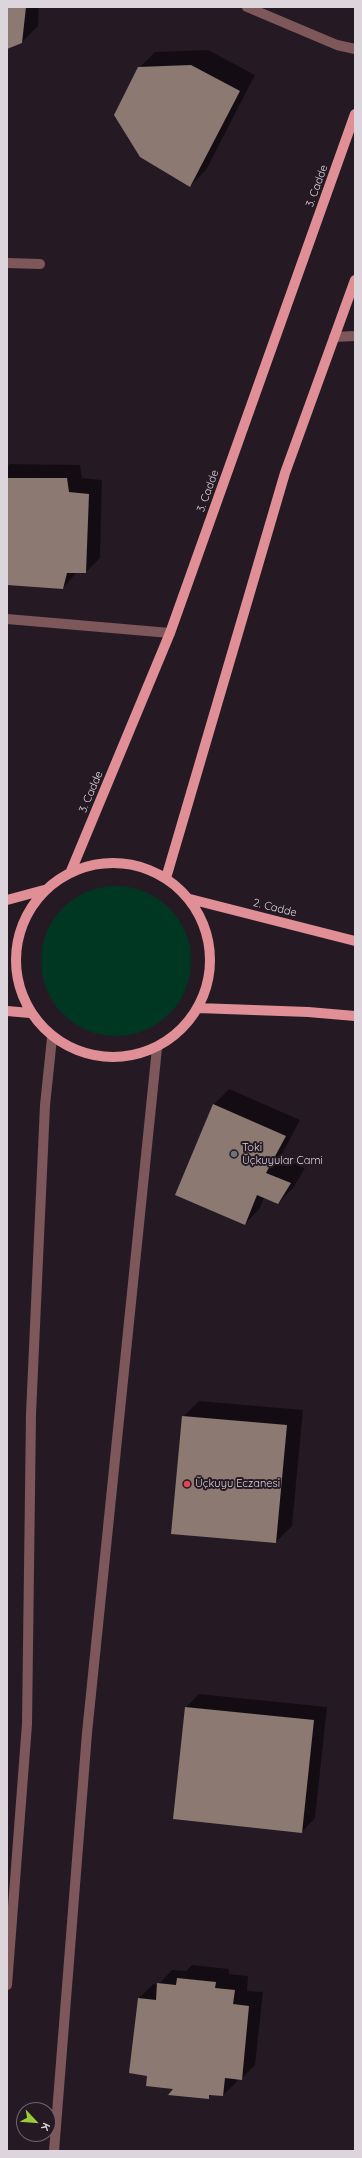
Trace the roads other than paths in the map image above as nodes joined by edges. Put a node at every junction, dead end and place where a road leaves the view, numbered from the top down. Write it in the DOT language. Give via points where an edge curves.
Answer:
graph roads {
  1 [pos="247,7"];
  2 [pos="355,49"];
  3 [pos="355,114"];
  4 [pos="7,262"];
  5 [pos="40,264"];
  6 [pos="355,280"];
  7 [pos="355,336"];
  8 [pos="334,337"];
  9 [pos="7,619"];
  10 [pos="170,633"];
  11 [pos="71,871"];
  12 [pos="166,878"];
  13 [pos="44,890"];
  14 [pos="190,899"];
  15 [pos="7,900"];
  16 [pos="355,941"];
  17 [pos="198,1008"];
  18 [pos="7,1011"];
  19 [pos="30,1013"];
  20 [pos="355,1016"];
  21 [pos="52,1038"];
  22 [pos="157,1048"];
  23 [pos="7,1985"];
  24 [pos="54,2151"];
  1 -- 2 [label="street" via="337,45"];
  3 -- 10 [label="main road, 3. Cadde"];
  4 -- 5 [label="street"];
  6 -- 8 [label="main road"];
  7 -- 8 [label="street"];
  8 -- 12 [label="main road" via="285,473"];
  9 -- 10 [label="street"];
  10 -- 11 [label="main road, 3. Cadde"];
  11 -- 12 [label="main road" via="103,862 136,865"];
  11 -- 13 [label="main road"];
  12 -- 14 [label="main road"];
  13 -- 15 [label="main road"];
  13 -- 19 [label="main road" via="25,917 15,949 17,982"];
  14 -- 16 [label="main road, 2. Cadde"];
  14 -- 17 [label="main road" via="204,924 211,952 208,981"];
  17 -- 20 [label="main road"];
  17 -- 22 [label="main road" via="181,1031"];
  18 -- 19 [label="main road"];
  19 -- 21 [label="main road"];
  21 -- 22 [label="main road" via="76,1052 103,1058 131,1057"];
  21 -- 23 [label="street" via="45,1105 31,1414 27,1724"];
  22 -- 24 [label="street" via="87,1733"];
}
